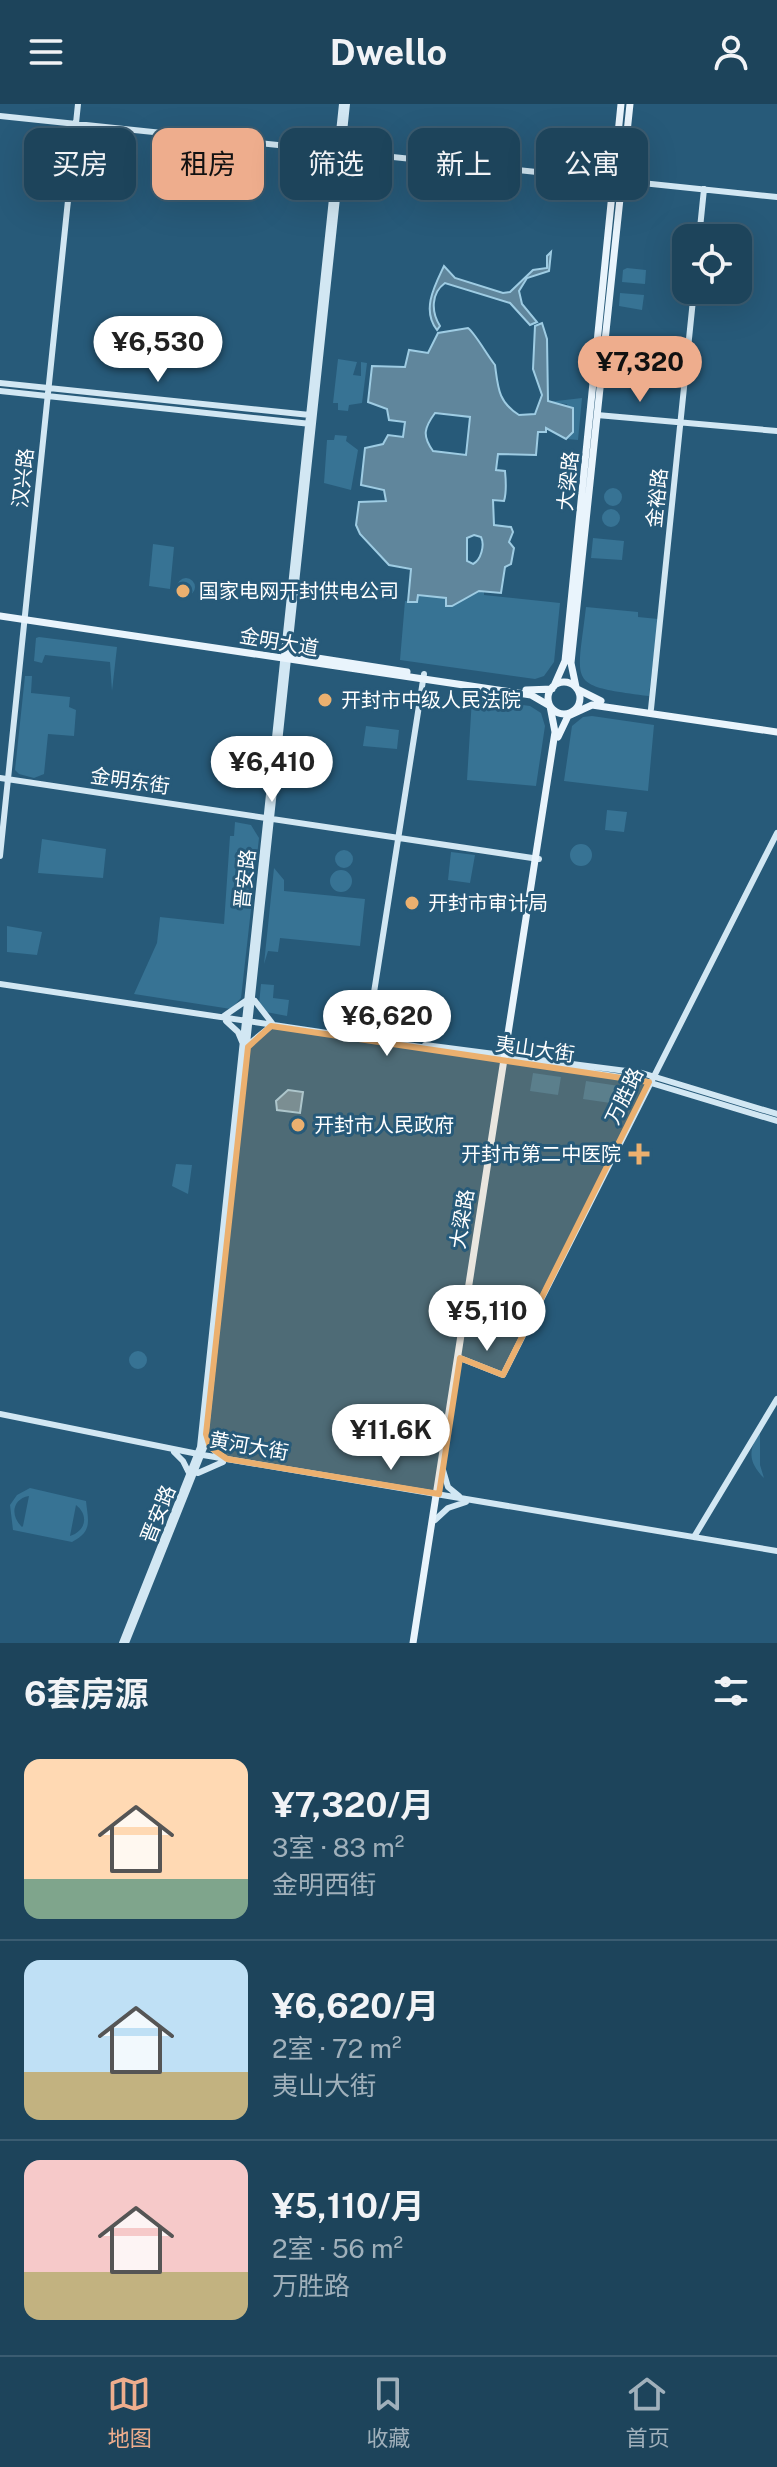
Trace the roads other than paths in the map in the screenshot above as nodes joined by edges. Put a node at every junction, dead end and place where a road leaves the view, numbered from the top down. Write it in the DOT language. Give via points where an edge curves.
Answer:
graph roads {
  1 [pos="77,104"];
  2 [pos="344,104"];
  3 [pos="621,104"];
  4 [pos="630,104"];
  5 [pos="0,114"];
  6 [pos="75,122"];
  7 [pos="342,128"];
  8 [pos="620,128"];
  9 [pos="626,128"];
  10 [pos="280,144"];
  11 [pos="392,155"];
  12 [pos="536,170"];
  13 [pos="648,182"];
  14 [pos="648,182"];
  15 [pos="704,189"];
  16 [pos="777,195"];
  17 [pos="335,200"];
  18 [pos="616,200"];
  19 [pos="616,200"];
  20 [pos="700,224"];
  21 [pos="693,304"];
  22 [pos="0,383"];
  23 [pos="47,388"];
  24 [pos="0,391"];
  25 [pos="46,396"];
  26 [pos="597,415"];
  27 [pos="311,420"];
  28 [pos="680,423"];
  29 [pos="777,433"];
  30 [pos="0,613"];
  31 [pos="23,617"];
  32 [pos="286,656"];
  33 [pos="423,677"];
  34 [pos="553,688"];
  35 [pos="576,688"];
  36 [pos="550,706"];
  37 [pos="651,709"];
  38 [pos="574,711"];
  39 [pos="777,730"];
  40 [pos="5,779"];
  41 [pos="269,819"];
  42 [pos="777,833"];
  43 [pos="0,834"];
  44 [pos="398,838"];
  45 [pos="0,856"];
  46 [pos="537,858"];
  47 [pos="0,982"];
  48 [pos="251,997"];
  49 [pos="224,1018"];
  50 [pos="248,1021"];
  51 [pos="272,1024"];
  52 [pos="367,1037"];
  53 [pos="246,1047"];
  54 [pos="506,1057"];
  55 [pos="650,1078"];
  56 [pos="777,1114"];
  57 [pos="777,1121"];
  58 [pos="460,1358"];
  59 [pos="777,1399"];
  60 [pos="0,1416"];
  61 [pos="203,1434"];
  62 [pos="176,1451"];
  63 [pos="200,1456"];
  64 [pos="225,1460"];
  65 [pos="443,1470"];
  66 [pos="193,1477"];
  67 [pos="437,1496"];
  68 [pos="466,1500"];
  69 [pos="435,1520"];
  70 [pos="694,1537"];
  71 [pos="777,1553"];
  72 [pos="124,1643"];
  73 [pos="415,1643"];
  1 -- 6 [label="main road, 汉兴路"];
  2 -- 7 [label="main road, 晋安路"];
  3 -- 8 [label="main road"];
  4 -- 9 [label="main road"];
  5 -- 6 [label="main road"];
  6 -- 10 [label="main road"];
  6 -- 23 [label="main road, 汉兴路"];
  11 -- 12 [label="main road"];
  13 -- 15 [label="main road"];
  14 -- 16 [label="main road"];
  15 -- 16 [label="main road"];
  15 -- 20 [label="main road"];
  17 -- 27 [label="main road, 晋安路"];
  18 -- 26 [label="main road, 大梁路"];
  19 -- 34 [label="main road, 大梁路" via="566,655"];
  21 -- 28 [label="main road, 金裕路"];
  22 -- 23 [label="main road"];
  23 -- 25 [label="main road, 汉兴路"];
  23 -- 27 [label="main road"];
  24 -- 25 [label="main road"];
  25 -- 27 [label="main road"];
  25 -- 31 [label="main road, 汉兴路"];
  26 -- 28 [label="main road"];
  26 -- 35 [label="main road, 大梁路" via="571,663"];
  27 -- 32 [label="main road, 晋安路"];
  28 -- 29 [label="main road"];
  28 -- 37 [label="main road, 金裕路"];
  30 -- 31 [label="main road, 金明大道"];
  31 -- 32 [label="main road, 金明大道"];
  31 -- 40 [label="main road, 汉兴路"];
  32 -- 33 [label="main road, 金明大道"];
  32 -- 41 [label="main road, 晋安路"];
  33 -- 34 [label="main road, 金明大道" via="532,691"];
  33 -- 36 [label="main road, 金明大道" via="531,695"];
  33 -- 44 [label="main road"];
  34 -- 35 [label="main road" via="563,683"];
  34 -- 36 [label="main road"];
  35 -- 37 [label="main road" via="595,700"];
  35 -- 38 [label="main road" via="580,702"];
  36 -- 38 [label="main road" via="559,713"];
  36 -- 46 [label="main road, 大梁路" via="555,732"];
  37 -- 39 [label="main road"];
  38 -- 39 [label="main road" via="596,705"];
  38 -- 46 [label="main road, 大梁路" via="559,732"];
  40 -- 41 [label="main road, 金明东街"];
  40 -- 43 [label="main road, 汉兴路"];
  40 -- 45 [label="main road, 汉兴路"];
  41 -- 44 [label="main road, 金明东街"];
  41 -- 48 [label="main road, 晋安路"];
  42 -- 55 [label="main road, 万胜路"];
  44 -- 46 [label="main road, 金明东街"];
  44 -- 52 [label="main road"];
  46 -- 54 [label="main road, 大梁路"];
  47 -- 49 [label="main road, 夷山大街"];
  48 -- 49 [label="main road"];
  48 -- 50 [label="main road, 晋安路"];
  48 -- 51 [label="main road"];
  49 -- 50 [label="main road, 夷山大街"];
  49 -- 53 [label="main road"];
  50 -- 51 [label="main road, 夷山大街"];
  50 -- 53 [label="main road, 晋安路"];
  51 -- 52 [label="main road, 夷山大街"];
  51 -- 53 [label="main road"];
  51 -- 54 [label="main road, 夷山大街"];
  52 -- 54 [label="main road, 夷山大街"];
  53 -- 61 [label="main road, 晋安路"];
  54 -- 55 [label="main road, 夷山大街"];
  54 -- 58 [label="main road, 大梁路"];
  54 -- 67 [label="main road, 大梁路"];
  55 -- 56 [label="main road, 夷山大街"];
  55 -- 57 [label="main road, 夷山大街"];
  55 -- 58 [label="main road, 万胜路" via="503,1375"];
  58 -- 65 [label="main road, 大梁路"];
  59 -- 70 [label="main road"];
  60 -- 62 [label="main road, 黄河大街"];
  61 -- 62 [label="main road"];
  61 -- 63 [label="main road, 晋安路"];
  61 -- 64 [label="main road"];
  62 -- 63 [label="main road, 黄河大街"];
  62 -- 66 [label="main road"];
  63 -- 64 [label="main road, 黄河大街"];
  63 -- 66 [label="main road, 晋安路"];
  64 -- 66 [label="main road"];
  64 -- 67 [label="main road, 黄河大街"];
  65 -- 67 [label="main road, 大梁路"];
  65 -- 68 [label="main road" via="450,1489"];
  66 -- 72 [label="main road, 晋安路"];
  67 -- 68 [label="main road, 黄河大街"];
  67 -- 69 [label="main road, 大梁路"];
  67 -- 73 [label="main road, 大梁路"];
  68 -- 69 [label="main road"];
  68 -- 70 [label="main road, 黄河大街"];
  68 -- 71 [label="main road, 黄河大街"];
  69 -- 73 [label="main road, 大梁路"];
  70 -- 71 [label="main road, 黄河大街"];
}
